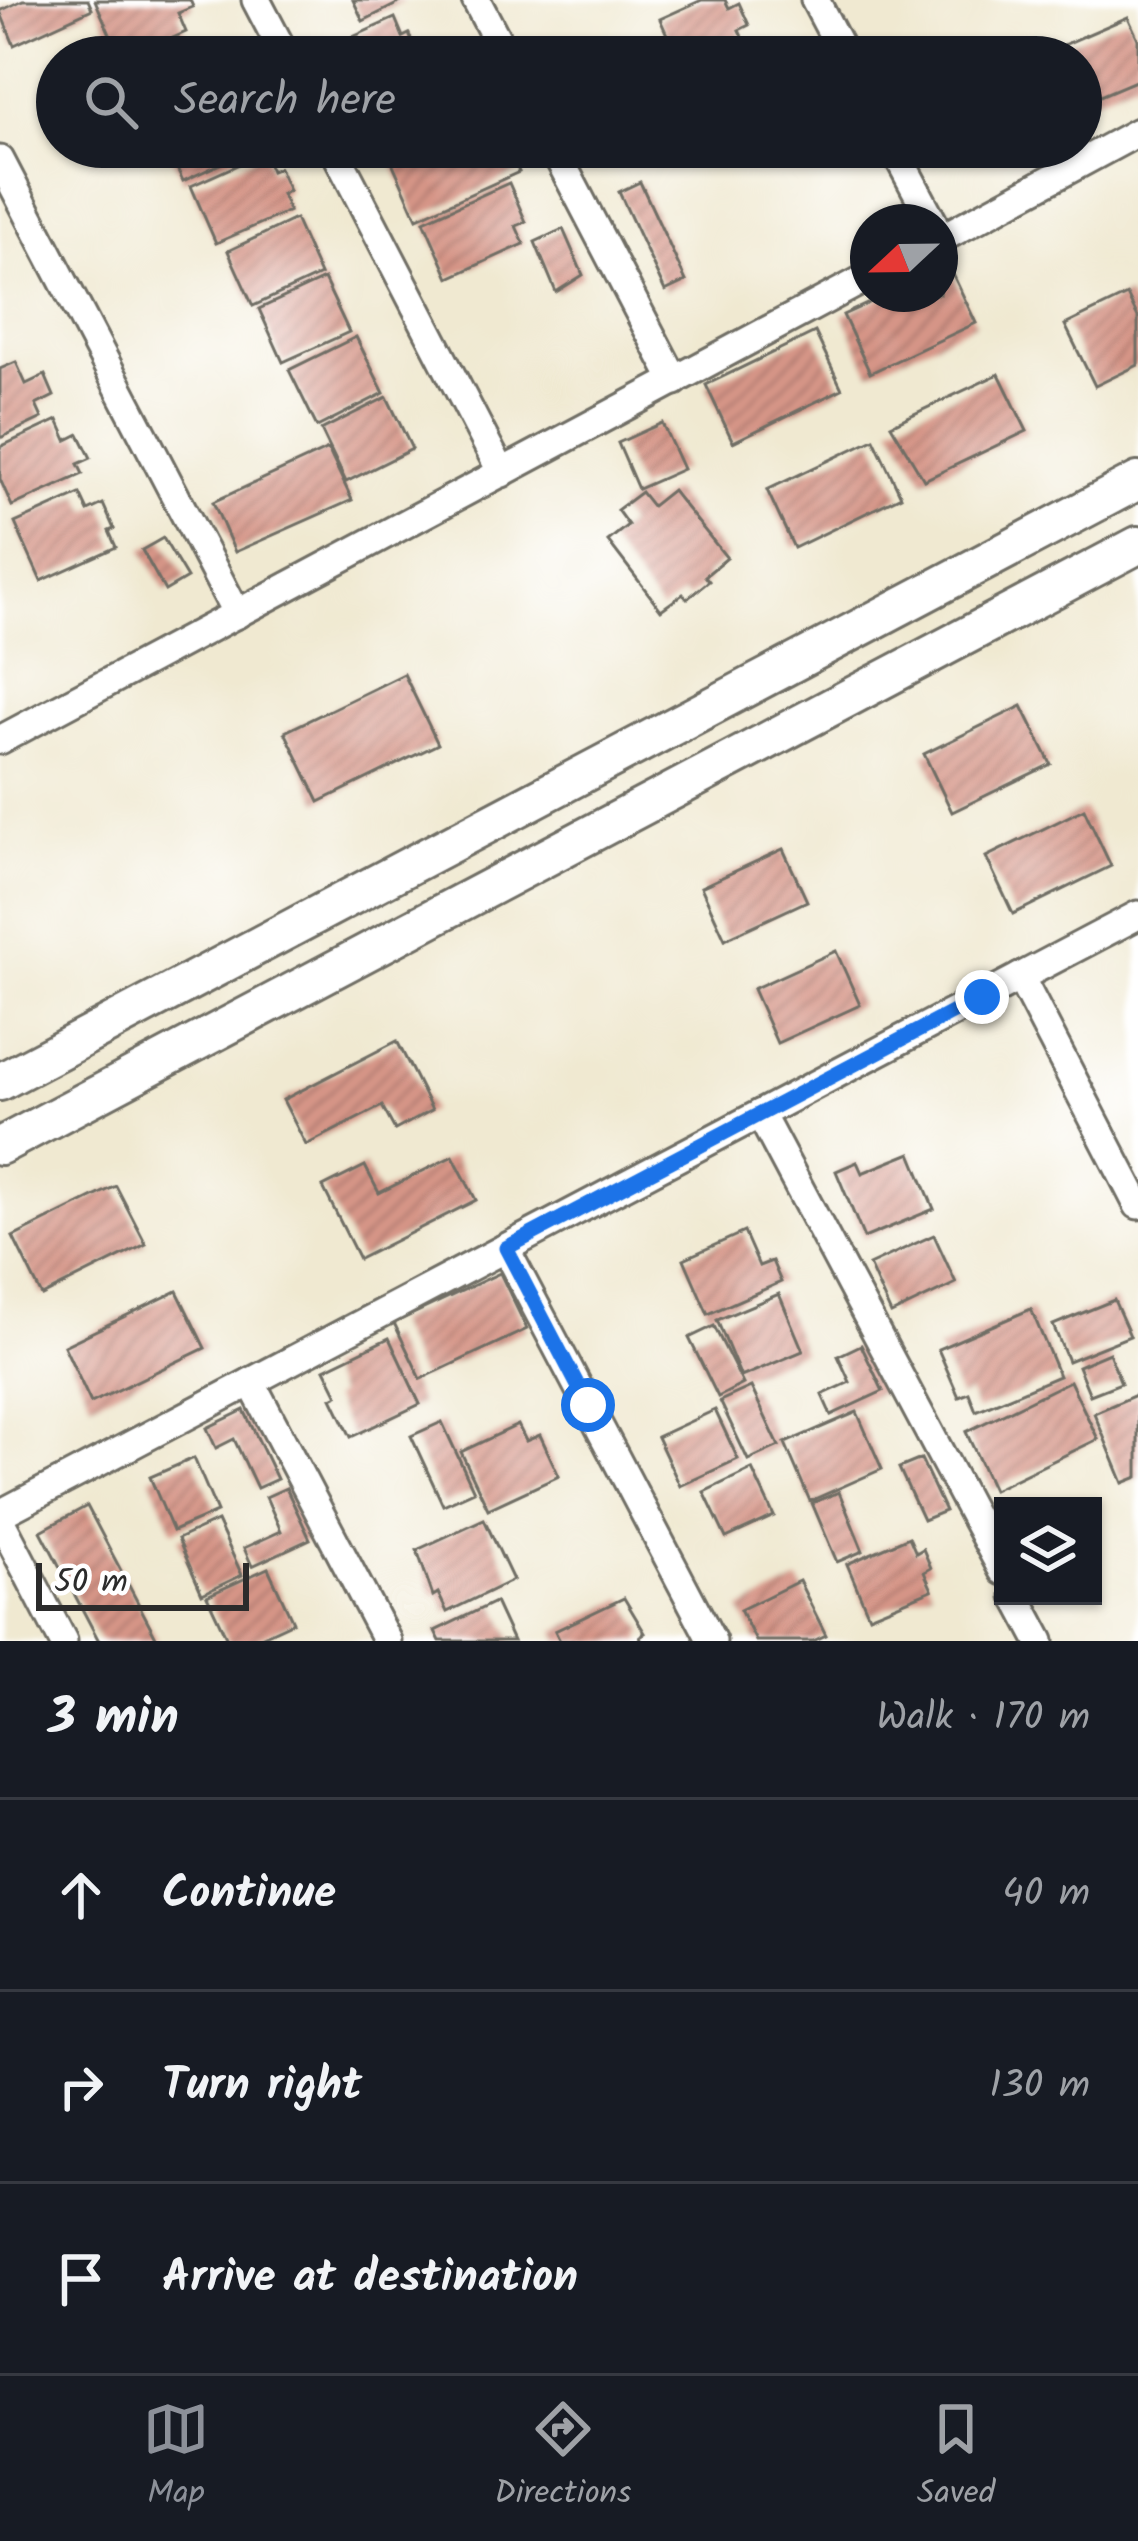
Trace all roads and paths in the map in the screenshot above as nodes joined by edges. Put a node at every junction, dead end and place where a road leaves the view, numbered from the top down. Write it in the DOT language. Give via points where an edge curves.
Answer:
graph roads {
  1 [pos="256,0"];
  2 [pos="476,0"];
  3 [pos="815,0"];
  4 [pos="275,36"];
  5 [pos="495,36"];
  6 [pos="834,36"];
  7 [pos="1138,132"];
  8 [pos="1102,151"];
  9 [pos="0,160"];
  10 [pos="344,168"];
  11 [pos="564,168"];
  12 [pos="904,168"];
  13 [pos="1070,168"];
  14 [pos="923,204"];
  15 [pos="958,227"];
  16 [pos="850,288"];
  17 [pos="675,381"];
  18 [pos="502,473"];
  19 [pos="1138,481"];
  20 [pos="1138,545"];
  21 [pos="237,614"];
  22 [pos="0,740"];
  23 [pos="1138,915"];
  24 [pos="1020,977"];
  25 [pos="0,1082"];
  26 [pos="760,1114"];
  27 [pos="0,1146"];
  28 [pos="1138,1205"];
  29 [pos="506,1248"];
  30 [pos="251,1382"];
  31 [pos="0,1517"];
  32 [pos="994,1554"];
  33 [pos="1021,1605"];
  34 [pos="63,1641"];
  35 [pos="387,1641"];
  36 [pos="712,1641"];
  37 [pos="1040,1641"];
  1 -- 4 [label="street"];
  2 -- 5 [label="street"];
  3 -- 6 [label="street"];
  7 -- 8 [label="street"];
  9 -- 21 [label="street"];
  10 -- 18 [label="street"];
  11 -- 17 [label="street"];
  12 -- 14 [label="street"];
  13 -- 15 [label="street"];
  16 -- 17 [label="street"];
  17 -- 18 [label="street"];
  18 -- 21 [label="street"];
  19 -- 25 [label="main road"];
  20 -- 27 [label="main road"];
  21 -- 22 [label="street"];
  23 -- 24 [label="street"];
  24 -- 26 [label="street"];
  24 -- 28 [label="street"];
  26 -- 29 [label="street"];
  26 -- 32 [label="street"];
  29 -- 30 [label="street"];
  29 -- 36 [label="street"];
  30 -- 31 [label="street"];
  30 -- 35 [label="street"];
  31 -- 34 [label="street"];
  33 -- 37 [label="street"];
}
